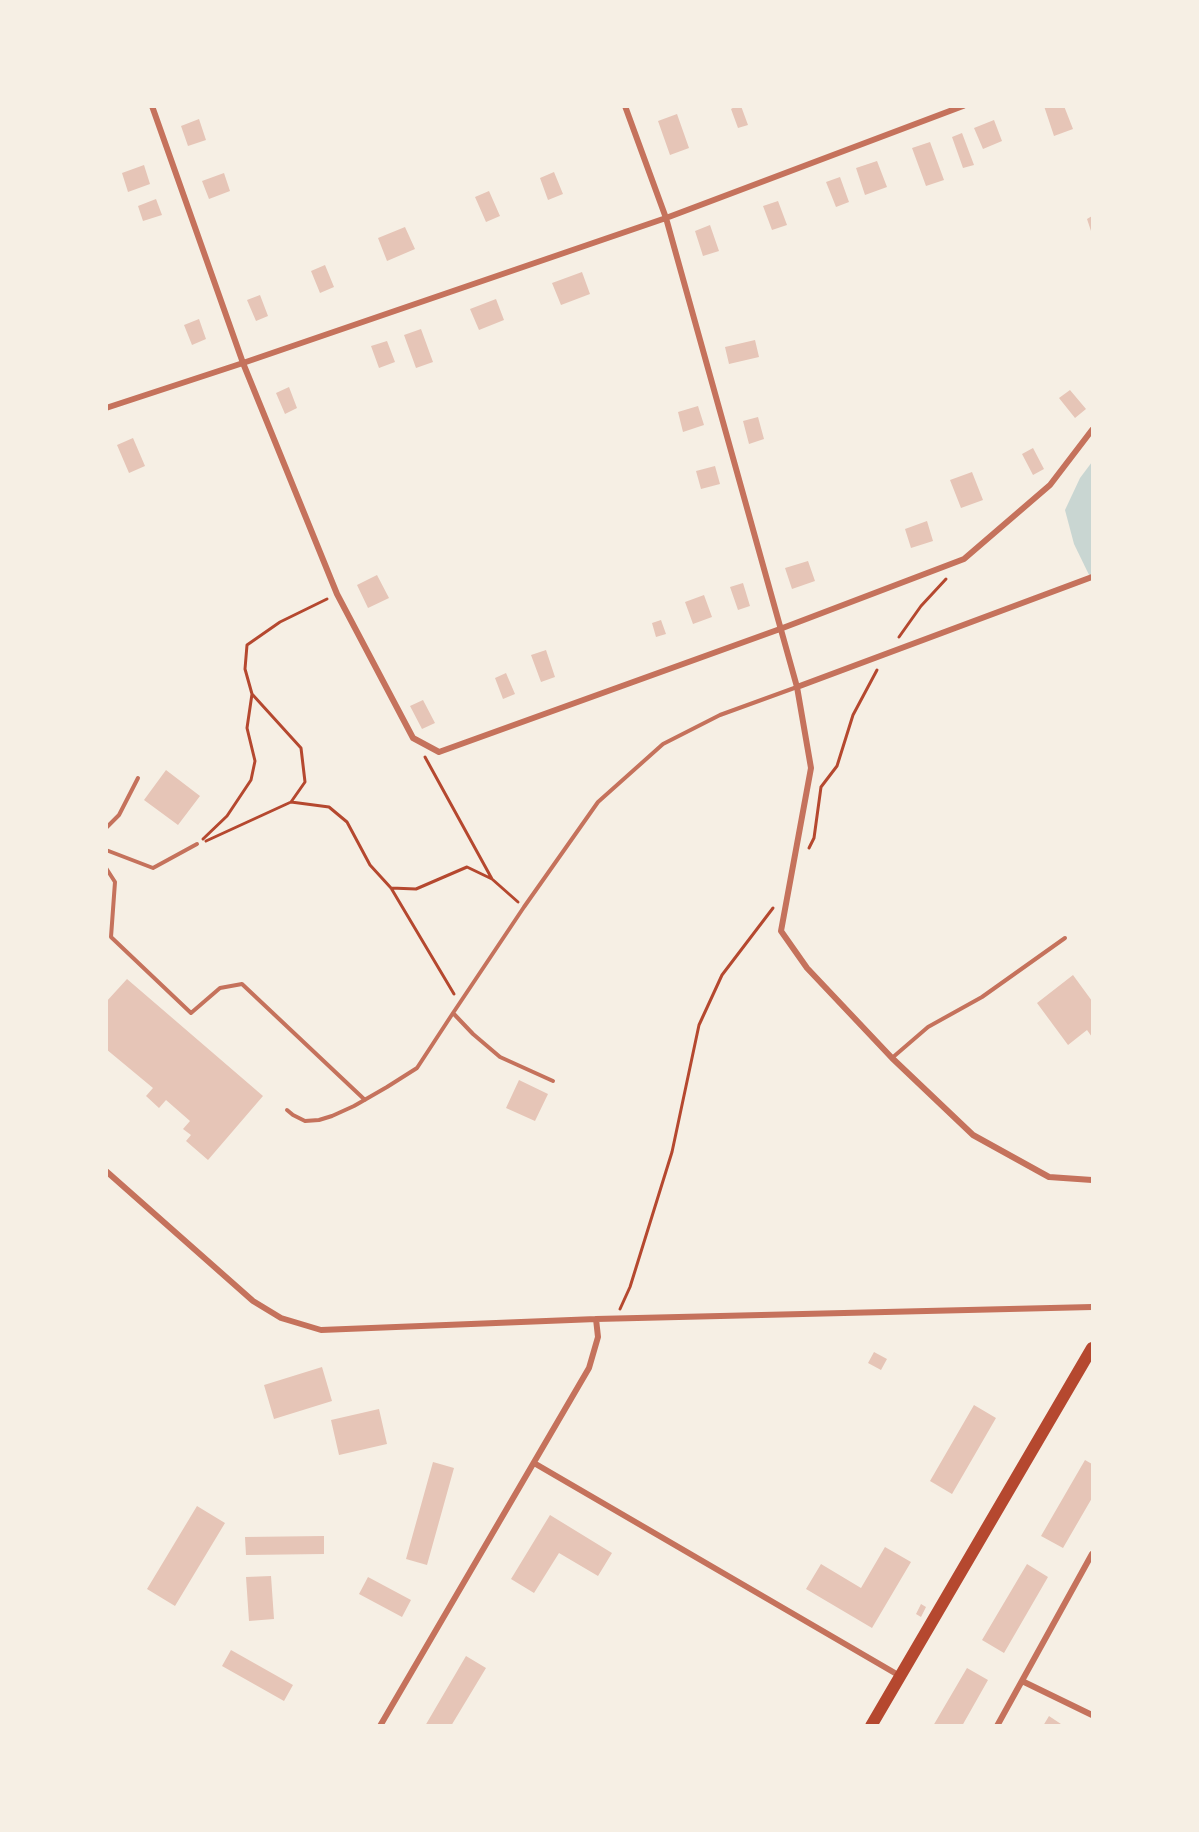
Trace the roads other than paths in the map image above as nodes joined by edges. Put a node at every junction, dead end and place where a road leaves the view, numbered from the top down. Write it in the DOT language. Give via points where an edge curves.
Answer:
graph roads {
  1 [pos="152,106"];
  2 [pos="625,106"];
  3 [pos="963,106"];
  4 [pos="666,218"];
  5 [pos="243,363"];
  6 [pos="106,408"];
  7 [pos="1092,430"];
  8 [pos="1092,577"];
  9 [pos="780,629"];
  10 [pos="797,687"];
  11 [pos="138,778"];
  12 [pos="106,828"];
  13 [pos="198,844"];
  14 [pos="106,850"];
  15 [pos="106,868"];
  16 [pos="1065,938"];
  17 [pos="453,1013"];
  18 [pos="892,1058"];
  19 [pos="554,1082"];
  20 [pos="365,1100"];
  21 [pos="287,1110"];
  22 [pos="106,1171"];
  23 [pos="1092,1180"];
  24 [pos="1092,1307"];
  25 [pos="596,1319"];
  26 [pos="1092,1348"];
  27 [pos="534,1463"];
  28 [pos="1092,1554"];
  29 [pos="900,1676"];
  30 [pos="1022,1681"];
  31 [pos="1092,1715"];
  32 [pos="380,1725"];
  33 [pos="871,1725"];
  34 [pos="997,1725"];
  1 -- 5 [label="street"];
  2 -- 4 [label="street"];
  3 -- 4 [label="street"];
  4 -- 5 [label="street"];
  4 -- 9 [label="street"];
  5 -- 6 [label="street"];
  5 -- 9 [label="street" via="337,594 413,738 439,752"];
  7 -- 9 [label="street" via="1050,484 964,559"];
  8 -- 10 [label="street"];
  9 -- 10 [label="street"];
  10 -- 17 [label="lane" via="720,715 663,744 598,802"];
  10 -- 18 [label="street" via="811,768 781,932 807,968"];
  11 -- 12 [label="lane" via="119,815"];
  13 -- 14 [label="lane" via="153,868"];
  15 -- 20 [label="lane" via="115,882 111,937 191,1013 220,988 242,984"];
  16 -- 18 [label="lane" via="982,997 928,1027"];
  17 -- 19 [label="lane" via="500,1057"];
  17 -- 20 [label="lane" via="417,1068"];
  18 -- 23 [label="street" via="973,1135 1049,1177"];
  20 -- 21 [label="lane" via="319,1120 305,1121"];
  22 -- 25 [label="street" via="253,1301 281,1318 321,1330"];
  24 -- 25 [label="street"];
  25 -- 27 [label="street" via="598,1337 589,1368"];
  26 -- 29 [label="main road"];
  27 -- 29 [label="street"];
  27 -- 32 [label="street"];
  28 -- 30 [label="street"];
  29 -- 33 [label="main road"];
  30 -- 31 [label="street"];
  30 -- 34 [label="street"];
}
